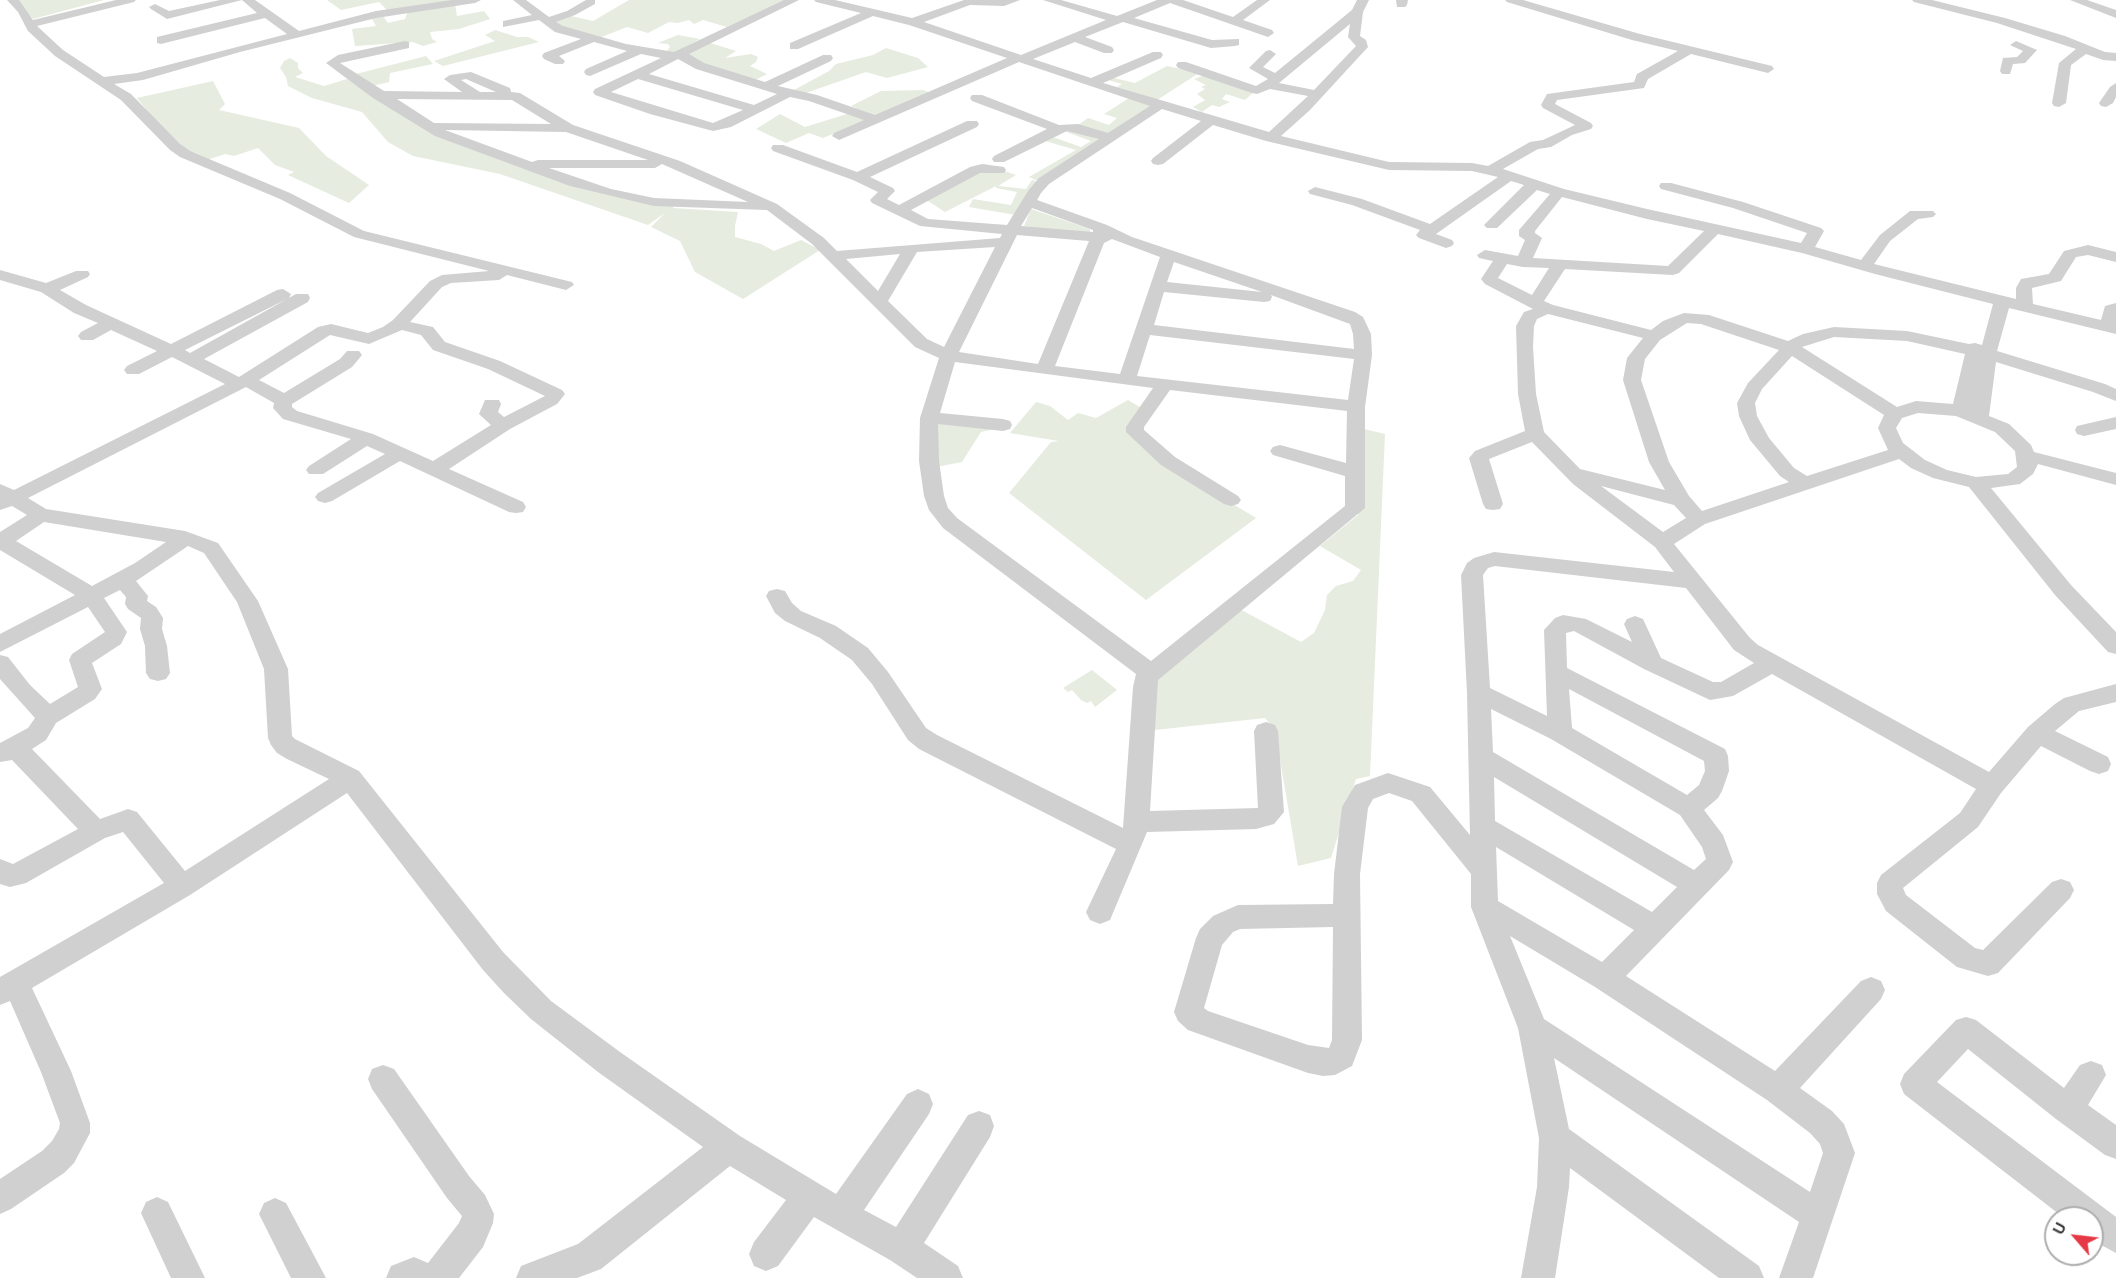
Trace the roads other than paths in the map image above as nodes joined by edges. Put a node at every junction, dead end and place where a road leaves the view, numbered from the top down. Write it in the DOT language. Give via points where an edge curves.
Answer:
graph roads {
  1 [pos="13,0"];
  2 [pos="130,0"];
  3 [pos="236,0"];
  4 [pos="247,0"];
  5 [pos="475,0"];
  6 [pos="519,0"];
  7 [pos="793,0"];
  8 [pos="823,0"];
  9 [pos="1014,0"];
  10 [pos="1049,0"];
  11 [pos="1167,0"];
  12 [pos="1172,0"];
  13 [pos="1218,0"];
  14 [pos="1264,0"];
  15 [pos="1512,0"];
  16 [pos="1918,0"];
  17 [pos="2076,0"];
  18 [pos="591,2"];
  19 [pos="1527,5"];
  20 [pos="1360,6"];
  21 [pos="155,7"];
  22 [pos="1496,8"];
  23 [pos="1205,9"];
  24 [pos="873,12"];
  25 [pos="1509,13"];
  26 [pos="266,14"];
  27 [pos="1975,14"];
  28 [pos="2116,14"];
  29 [pos="1569,16"];
  30 [pos="544,18"];
  31 [pos="1121,19"];
  32 [pos="1236,20"];
  33 [pos="913,22"];
  34 [pos="1959,22"];
  35 [pos="30,24"];
  36 [pos="507,24"];
  37 [pos="1550,27"];
  38 [pos="1268,33"];
  39 [pos="297,35"];
  40 [pos="594,38"];
  41 [pos="1076,38"];
  42 [pos="161,40"];
  43 [pos="1235,42"];
  44 [pos="612,44"];
  45 [pos="405,45"];
  46 [pos="2016,45"];
  47 [pos="794,46"];
  48 [pos="2085,49"];
  49 [pos="1108,50"];
  50 [pos="638,51"];
  51 [pos="2040,52"];
  52 [pos="1690,53"];
  53 [pos="677,54"];
  54 [pos="1270,54"];
  55 [pos="1157,55"];
  56 [pos="585,56"];
  57 [pos="2116,57"];
  58 [pos="827,58"];
  59 [pos="1019,58"];
  60 [pos="2069,59"];
  61 [pos="559,61"];
  62 [pos="1182,65"];
  63 [pos="700,66"];
  64 [pos="1768,69"];
  65 [pos="2006,71"];
  66 [pos="590,72"];
  67 [pos="636,74"];
  68 [pos="104,81"];
  69 [pos="1272,82"];
  70 [pos="666,83"];
  71 [pos="1091,83"];
  72 [pos="767,86"];
  73 [pos="2116,87"];
  74 [pos="788,93"];
  75 [pos="1317,94"];
  76 [pos="378,95"];
  77 [pos="477,95"];
  78 [pos="515,96"];
  79 [pos="977,98"];
  80 [pos="2059,103"];
  81 [pos="2106,103"];
  82 [pos="1160,105"];
  83 [pos="753,109"];
  84 [pos="1212,119"];
  85 [pos="876,120"];
  86 [pos="972,124"];
  87 [pos="427,126"];
  88 [pos="568,128"];
  89 [pos="1058,129"];
  90 [pos="839,136"];
  91 [pos="1110,138"];
  92 [pos="1271,138"];
  93 [pos="778,148"];
  94 [pos="1158,161"];
  95 [pos="526,164"];
  96 [pos="675,164"];
  97 [pos="1491,170"];
  98 [pos="1510,175"];
  99 [pos="858,177"];
  100 [pos="1535,183"];
  101 [pos="1716,188"];
  102 [pos="888,191"];
  103 [pos="1315,191"];
  104 [pos="1559,192"];
  105 [pos="1656,200"];
  106 [pos="914,202"];
  107 [pos="1028,202"];
  108 [pos="1738,205"];
  109 [pos="772,207"];
  110 [pos="898,210"];
  111 [pos="1928,214"];
  112 [pos="1492,225"];
  113 [pos="1431,229"];
  114 [pos="1720,230"];
  115 [pos="1100,233"];
  116 [pos="1009,236"];
  117 [pos="1446,243"];
  118 [pos="912,248"];
  119 [pos="1806,249"];
  120 [pos="1169,253"];
  121 [pos="1485,255"];
  122 [pos="833,256"];
  123 [pos="2116,257"];
  124 [pos="1502,259"];
  125 [pos="1523,262"];
  126 [pos="1560,264"];
  127 [pos="1865,266"];
  128 [pos="82,274"];
  129 [pos="523,274"];
  130 [pos="0,275"];
  131 [pos="566,285"];
  132 [pos="1158,286"];
  133 [pos="48,289"];
  134 [pos="283,294"];
  135 [pos="302,298"];
  136 [pos="1996,299"];
  137 [pos="1299,300"];
  138 [pos="879,302"];
  139 [pos="1541,306"];
  140 [pos="2025,306"];
  141 [pos="2116,308"];
  142 [pos="111,322"];
  143 [pos="399,324"];
  144 [pos="1144,329"];
  145 [pos="2113,329"];
  146 [pos="87,336"];
  147 [pos="1654,336"];
  148 [pos="1792,348"];
  149 [pos="170,351"];
  150 [pos="1981,352"];
  151 [pos="353,355"];
  152 [pos="948,356"];
  153 [pos="1363,356"];
  154 [pos="190,360"];
  155 [pos="133,370"];
  156 [pos="1044,370"];
  157 [pos="1127,379"];
  158 [pos="242,382"];
  159 [pos="1165,384"];
  160 [pos="2116,396"];
  161 [pos="284,401"];
  162 [pos="492,404"];
  163 [pos="1356,407"];
  164 [pos="1895,414"];
  165 [pos="1970,414"];
  166 [pos="929,418"];
  167 [pos="2116,423"];
  168 [pos="503,425"];
  169 [pos="1003,425"];
  170 [pos="2084,430"];
  171 [pos="1535,434"];
  172 [pos="366,438"];
  173 [pos="1280,451"];
  174 [pos="1901,452"];
  175 [pos="400,453"];
  176 [pos="2028,456"];
  177 [pos="316,470"];
  178 [pos="433,470"];
  179 [pos="1354,472"];
  180 [pos="1573,473"];
  181 [pos="2116,479"];
  182 [pos="1803,483"];
  183 [pos="1976,483"];
  184 [pos="4,497"];
  185 [pos="325,497"];
  186 [pos="1231,500"];
  187 [pos="1681,500"];
  188 [pos="1493,504"];
  189 [pos="516,507"];
  190 [pos="41,514"];
  191 [pos="1698,519"];
  192 [pos="185,538"];
  193 [pos="1,542"];
  194 [pos="1662,542"];
  195 [pos="123,579"];
  196 [pos="1692,581"];
  197 [pos="91,595"];
  198 [pos="777,596"];
  199 [pos="1635,624"];
  200 [pos="0,644"];
  201 [pos="2116,646"];
  202 [pos="0,663"];
  203 [pos="1652,663"];
  204 [pos="1771,664"];
  205 [pos="1556,672"];
  206 [pos="158,673"];
  207 [pos="1151,673"];
  208 [pos="1479,693"];
  209 [pos="2116,693"];
  210 [pos="48,717"];
  211 [pos="1266,731"];
  212 [pos="1560,733"];
  213 [pos="2037,734"];
  214 [pos="7,751"];
  215 [pos="1479,756"];
  216 [pos="2099,764"];
  217 [pos="350,778"];
  218 [pos="1992,786"];
  219 [pos="1689,808"];
  220 [pos="1481,825"];
  221 [pos="96,831"];
  222 [pos="1134,833"];
  223 [pos="0,870"];
  224 [pos="1484,871"];
  225 [pos="1696,885"];
  226 [pos="181,887"];
  227 [pos="2061,890"];
  228 [pos="1485,907"];
  229 [pos="1100,912"];
  230 [pos="1346,915"];
  231 [pos="1654,928"];
  232 [pos="1605,978"];
  233 [pos="8,988"];
  234 [pos="1871,990"];
  235 [pos="1533,1028"];
  236 [pos="2091,1075"];
  237 [pos="383,1079"];
  238 [pos="1778,1090"];
  239 [pos="918,1104"];
  240 [pos="2067,1109"];
  241 [pos="979,1126"];
  242 [pos="1555,1138"];
  243 [pos="2116,1144"];
  244 [pos="729,1147"];
  245 [pos="810,1195"];
  246 [pos="0,1198"];
  247 [pos="2074,1206"];
  248 [pos="157,1213"];
  249 [pos="275,1214"];
  250 [pos="841,1215"];
  251 [pos="1818,1216"];
  252 [pos="902,1248"];
  253 [pos="766,1254"];
  254 [pos="188,1278"];
  255 [pos="309,1278"];
  256 [pos="404,1278"];
  257 [pos="422,1278"];
  258 [pos="438,1278"];
  259 [pos="533,1278"];
  260 [pos="946,1278"];
  261 [pos="1538,1278"];
  262 [pos="1747,1278"];
  263 [pos="1796,1278"];
  1 -- 35 [label="street"];
  2 -- 35 [label="street"];
  3 -- 21 [label="street" via="167,15"];
  4 -- 26 [label="street"];
  5 -- 39 [label="street" via="376,15"];
  6 -- 30 [label="street"];
  7 -- 53 [label="street"];
  8 -- 24 [label="street"];
  9 -- 33 [label="street" via="969,3"];
  10 -- 31 [label="street"];
  11 -- 31 [label="street"];
  12 -- 23 [label="street"];
  13 -- 23 [label="street"];
  14 -- 32 [label="street"];
  15 -- 19 [label="street"];
  15 -- 22 [label="street"];
  16 -- 27 [label="street"];
  17 -- 28 [label="street"];
  18 -- 30 [label="street" via="571,13"];
  19 -- 25 [label="street"];
  19 -- 29 [label="street"];
  20 -- 69 [label="street"];
  20 -- 75 [label="street" via="1354,37 1362,46"];
  23 -- 32 [label="street"];
  24 -- 33 [label="street"];
  24 -- 47 [label="street"];
  26 -- 39 [label="street"];
  26 -- 42 [label="street"];
  27 -- 34 [label="street"];
  27 -- 48 [label="street"];
  29 -- 37 [label="street"];
  29 -- 52 [label="street"];
  30 -- 36 [label="street"];
  30 -- 40 [label="street" via="559,29"];
  31 -- 41 [label="street"];
  31 -- 43 [label="street" via="1211,44"];
  32 -- 38 [label="street"];
  33 -- 59 [label="street"];
  35 -- 68 [label="street" via="59,53"];
  39 -- 68 [label="street" via="138,78"];
  40 -- 44 [label="street"];
  40 -- 61 [label="street" via="548,56"];
  41 -- 49 [label="street"];
  41 -- 59 [label="street"];
  44 -- 50 [label="street"];
  44 -- 56 [label="street"];
  45 -- 76 [label="street" via="332,63"];
  46 -- 51 [label="street"];
  48 -- 57 [label="street"];
  48 -- 60 [label="street"];
  50 -- 53 [label="street"];
  50 -- 66 [label="street"];
  51 -- 60 [label="street"];
  51 -- 65 [label="street" via="2007,61"];
  52 -- 64 [label="street"];
  52 -- 97 [label="street" via="1652,70 1639,85 1552,97 1548,105 1586,126 1535,145"];
  53 -- 63 [label="street"];
  53 -- 67 [label="street"];
  54 -- 69 [label="street" via="1255,68"];
  55 -- 71 [label="street"];
  58 -- 72 [label="street"];
  59 -- 71 [label="street"];
  59 -- 85 [label="street"];
  60 -- 80 [label="street"];
  62 -- 69 [label="street" via="1257,90"];
  63 -- 70 [label="street"];
  63 -- 72 [label="street"];
  67 -- 70 [label="street"];
  67 -- 83 [label="street" via="600,92 708,127 720,126"];
  68 -- 129 [label="street" via="139,108 175,147 205,163 285,196 366,237"];
  69 -- 75 [label="street"];
  70 -- 83 [label="street"];
  71 -- 82 [label="street"];
  72 -- 74 [label="street"];
  73 -- 81 [label="street"];
  74 -- 83 [label="street"];
  74 -- 85 [label="street"];
  75 -- 92 [label="street"];
  76 -- 77 [label="street"];
  76 -- 87 [label="street"];
  77 -- 78 [label="street"];
  77 -- 78 [label="street" via="450,79 466,75"];
  78 -- 88 [label="street"];
  79 -- 89 [label="street"];
  82 -- 84 [label="street"];
  82 -- 91 [label="street"];
  84 -- 92 [label="street"];
  84 -- 94 [label="street"];
  85 -- 90 [label="street"];
  86 -- 99 [label="street"];
  87 -- 88 [label="street"];
  87 -- 95 [label="street"];
  88 -- 96 [label="street"];
  89 -- 91 [label="street" via="1078,128"];
  89 -- 106 [label="street" via="999,165 975,170"];
  91 -- 107 [label="street" via="1044,181"];
  92 -- 97 [label="street" via="1389,166"];
  93 -- 99 [label="street"];
  95 -- 96 [label="street"];
  95 -- 109 [label="street" via="575,183 638,199 685,205"];
  96 -- 109 [label="street"];
  97 -- 98 [label="street"];
  98 -- 100 [label="street"];
  98 -- 113 [label="street"];
  99 -- 102 [label="street"];
  100 -- 104 [label="street"];
  100 -- 112 [label="street"];
  101 -- 105 [label="street" via="1677,178"];
  102 -- 106 [label="street"];
  102 -- 110 [label="street" via="878,200"];
  103 -- 113 [label="street"];
  104 -- 105 [label="street"];
  104 -- 125 [label="street" via="1527,230 1527,236 1534,238"];
  105 -- 108 [label="street"];
  105 -- 114 [label="street"];
  106 -- 110 [label="street"];
  107 -- 115 [label="street"];
  107 -- 116 [label="street"];
  108 -- 114 [label="street"];
  108 -- 119 [label="street" via="1816,231"];
  109 -- 122 [label="street"];
  110 -- 116 [label="street" via="925,223"];
  111 -- 127 [label="street" via="1914,214 1902,223 1885,238"];
  113 -- 117 [label="street" via="1424,236"];
  114 -- 119 [label="street"];
  114 -- 126 [label="street" via="1673,270"];
  115 -- 116 [label="street"];
  115 -- 120 [label="street"];
  115 -- 156 [label="street"];
  116 -- 118 [label="street"];
  116 -- 152 [label="street"];
  118 -- 122 [label="street"];
  118 -- 138 [label="street"];
  119 -- 127 [label="street"];
  120 -- 132 [label="street"];
  120 -- 137 [label="street"];
  121 -- 124 [label="street"];
  122 -- 138 [label="street"];
  123 -- 140 [label="street" via="2088,250 2070,254 2055,278 2027,282"];
  124 -- 125 [label="street"];
  124 -- 139 [label="street" via="1489,279"];
  125 -- 126 [label="street"];
  126 -- 139 [label="street"];
  127 -- 136 [label="street"];
  128 -- 133 [label="street"];
  129 -- 131 [label="street"];
  129 -- 143 [label="street" via="448,278 436,285"];
  130 -- 133 [label="street"];
  132 -- 137 [label="street"];
  132 -- 144 [label="street"];
  133 -- 142 [label="street"];
  134 -- 149 [label="street"];
  135 -- 154 [label="street"];
  136 -- 140 [label="street"];
  136 -- 150 [label="street"];
  137 -- 153 [label="street" via="1357,321"];
  138 -- 152 [label="street" via="921,343"];
  139 -- 147 [label="street"];
  139 -- 171 [label="street" via="1525,326 1524,347"];
  140 -- 145 [label="street"];
  141 -- 145 [label="street" via="2111,310"];
  142 -- 146 [label="street"];
  142 -- 149 [label="street"];
  143 -- 158 [label="street" via="369,339 331,329 324,331"];
  143 -- 168 [label="street" via="427,331 439,346 494,365 556,394"];
  144 -- 153 [label="street"];
  144 -- 157 [label="street"];
  147 -- 148 [label="street" via="1691,317"];
  147 -- 187 [label="street" via="1636,358 1632,380 1659,462"];
  148 -- 150 [label="street" via="1797,342 1834,332 1907,336"];
  148 -- 164 [label="street"];
  148 -- 182 [label="street" via="1754,387 1746,403 1760,440 1787,472"];
  149 -- 154 [label="street"];
  149 -- 155 [label="street"];
  150 -- 160 [label="street"];
  150 -- 165 [label="street"];
  151 -- 161 [label="street"];
  152 -- 156 [label="street"];
  152 -- 166 [label="street"];
  153 -- 163 [label="street"];
  154 -- 158 [label="street"];
  156 -- 157 [label="street"];
  157 -- 159 [label="street"];
  158 -- 161 [label="street"];
  158 -- 184 [label="street"];
  159 -- 163 [label="street"];
  159 -- 186 [label="street" via="1135,427 1136,432 1168,461"];
  161 -- 172 [label="street" via="282,408 290,416"];
  162 -- 168 [label="street" via="488,414"];
  163 -- 179 [label="street"];
  164 -- 165 [label="street" via="1930,406"];
  164 -- 174 [label="street" via="1888,422 1887,434"];
  165 -- 176 [label="street" via="2011,435"];
  166 -- 169 [label="street"];
  166 -- 207 [label="street" via="929,461 939,510"];
  167 -- 170 [label="street"];
  168 -- 178 [label="street"];
  171 -- 180 [label="street"];
  171 -- 188 [label="street" via="1479,458"];
  172 -- 175 [label="street"];
  172 -- 177 [label="street"];
  173 -- 179 [label="street"];
  174 -- 182 [label="street"];
  174 -- 183 [label="street" via="1934,472"];
  175 -- 178 [label="street"];
  175 -- 185 [label="street"];
  176 -- 181 [label="street"];
  176 -- 183 [label="street" via="2026,470 2013,480"];
  178 -- 189 [label="street"];
  179 -- 207 [label="street" via="1356,502 1352,512"];
  180 -- 187 [label="street"];
  180 -- 194 [label="street"];
  182 -- 191 [label="street"];
  183 -- 201 [label="street" via="2063,590"];
  184 -- 190 [label="street"];
  187 -- 191 [label="street"];
  190 -- 192 [label="street"];
  190 -- 193 [label="street"];
  191 -- 194 [label="street"];
  192 -- 195 [label="street"];
  192 -- 217 [label="street" via="211,548 247,601 276,669 280,738 296,752"];
  193 -- 197 [label="street"];
  194 -- 196 [label="street"];
  195 -- 197 [label="street"];
  195 -- 206 [label="street" via="136,596 136,604 152,618"];
  196 -- 204 [label="street" via="1742,644"];
  196 -- 208 [label="street" via="1494,559 1481,563 1475,568 1472,584"];
  197 -- 200 [label="street"];
  197 -- 210 [label="street" via="115,634 80,660 90,689 87,693"];
  198 -- 222 [label="street" via="793,616 828,632 860,654 917,734 927,742"];
  199 -- 203 [label="street"];
  202 -- 210 [label="street"];
  203 -- 204 [label="street" via="1715,692"];
  203 -- 205 [label="street" via="1578,624 1563,623 1555,630"];
  204 -- 218 [label="street"];
  205 -- 212 [label="street"];
  205 -- 219 [label="street" via="1716,756 1717,771 1709,790"];
  207 -- 222 [label="street" via="1145,687"];
  208 -- 212 [label="street"];
  208 -- 215 [label="street"];
  209 -- 213 [label="street" via="2072,704"];
  210 -- 214 [label="street" via="37,734"];
  211 -- 222 [label="street" via="1271,812 1265,817"];
  212 -- 219 [label="street"];
  213 -- 216 [label="street"];
  213 -- 218 [label="street"];
  214 -- 221 [label="street" via="19,750"];
  215 -- 220 [label="street"];
  215 -- 225 [label="street"];
  217 -- 226 [label="street"];
  217 -- 244 [label="street" via="514,984 601,1056"];
  218 -- 227 [label="street" via="1969,820 1890,883 1890,894 1896,903 1966,958 1988,964"];
  219 -- 225 [label="street" via="1714,843 1720,862"];
  220 -- 224 [label="street"];
  220 -- 231 [label="street"];
  221 -- 223 [label="street" via="17,875"];
  221 -- 226 [label="street" via="128,819"];
  222 -- 229 [label="street"];
  224 -- 228 [label="street"];
  224 -- 230 [label="street" via="1421,794 1388,783 1375,786 1364,792 1355,807"];
  225 -- 231 [label="street"];
  226 -- 233 [label="street"];
  228 -- 232 [label="street"];
  228 -- 235 [label="street"];
  230 -- 230 [label="street" via="1238,917 1222,924 1210,938 1188,1012 1198,1021 1308,1059 1335,1061 1347,1040"];
  231 -- 232 [label="street"];
  232 -- 238 [label="street"];
  233 -- 246 [label="street" via="56,1071 75,1123 74,1133 53,1162"];
  234 -- 238 [label="street"];
  235 -- 242 [label="street"];
  235 -- 251 [label="street"];
  236 -- 240 [label="street"];
  237 -- 258 [label="street" via="478,1214 471,1235"];
  238 -- 251 [label="street" via="1821,1122 1838,1143 1839,1154"];
  239 -- 250 [label="street"];
  240 -- 243 [label="street"];
  240 -- 247 [label="street" via="1966,1030 1915,1084"];
  241 -- 252 [label="street"];
  242 -- 261 [label="street" via="1553,1187"];
  242 -- 262 [label="street"];
  244 -- 245 [label="street"];
  244 -- 259 [label="street" via="589,1257"];
  245 -- 250 [label="street"];
  245 -- 253 [label="street"];
  248 -- 254 [label="street"];
  249 -- 255 [label="street"];
  250 -- 252 [label="street"];
  251 -- 263 [label="street"];
  252 -- 260 [label="street"];
  256 -- 257 [label="street" via="414,1274"];
}
